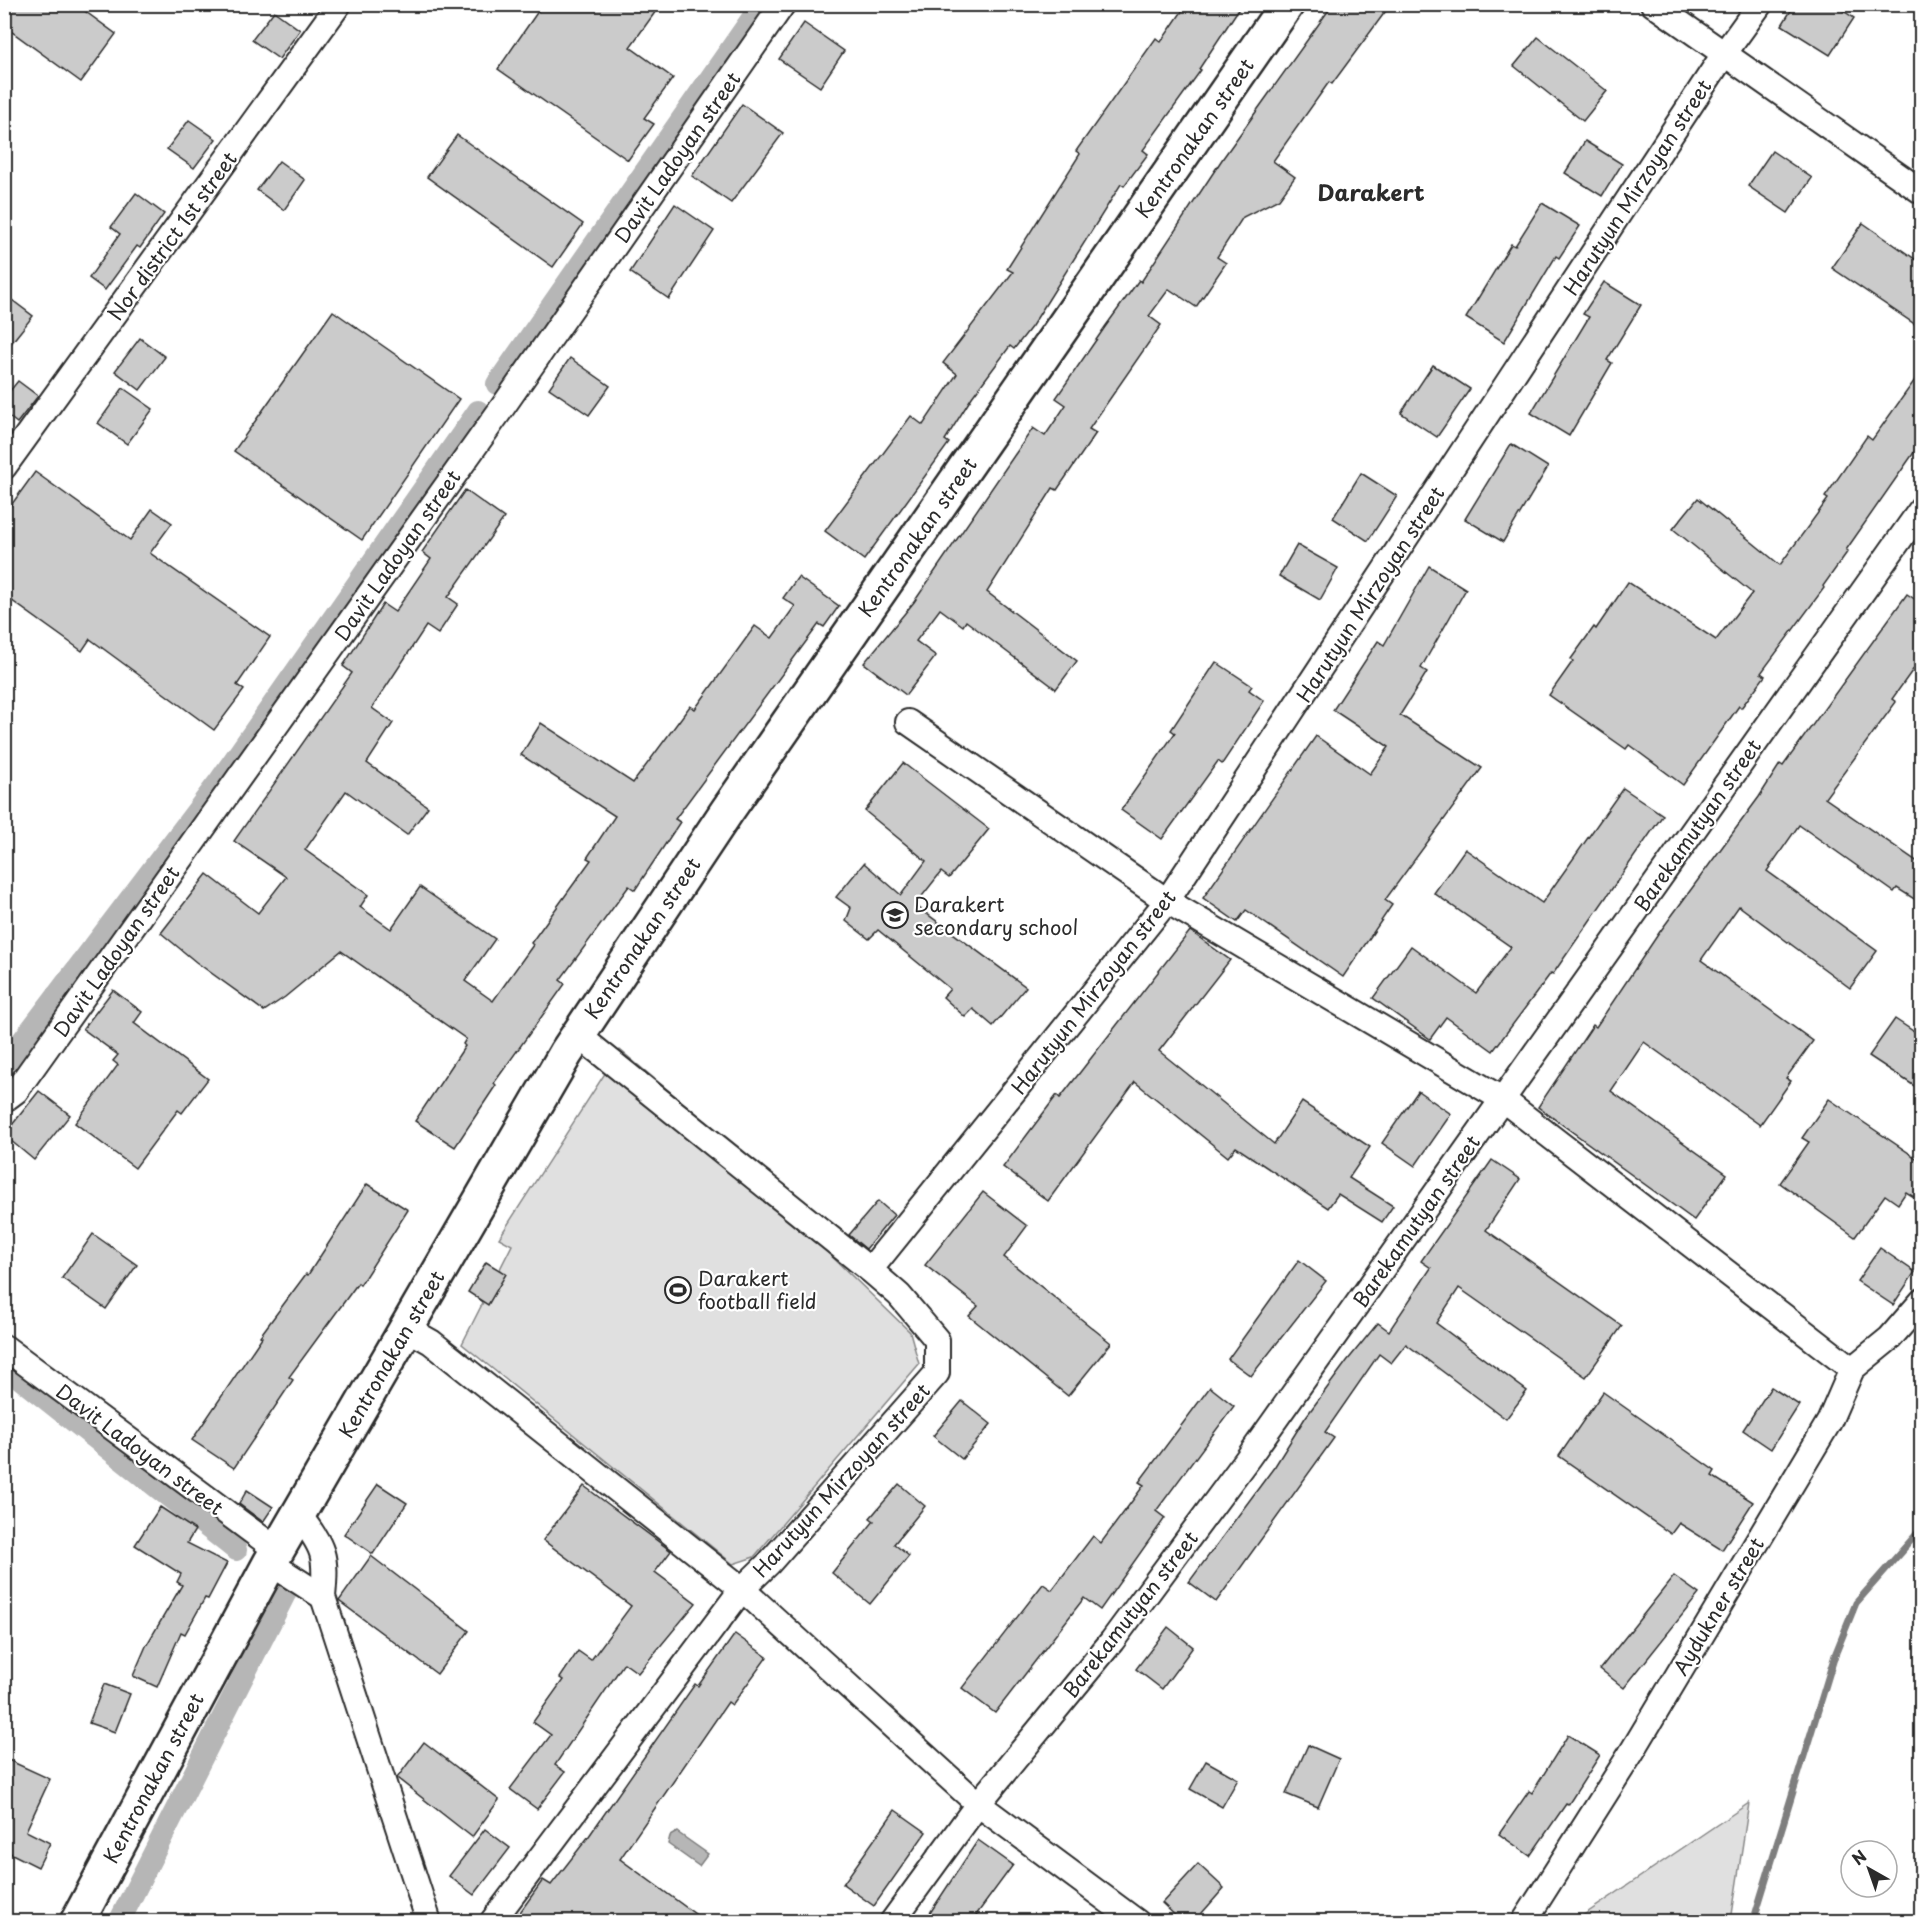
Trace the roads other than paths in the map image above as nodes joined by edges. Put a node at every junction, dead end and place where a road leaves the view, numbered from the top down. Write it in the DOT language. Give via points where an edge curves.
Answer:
graph roads {
  1 [pos="339,4"];
  2 [pos="783,4"];
  3 [pos="1287,4"];
  4 [pos="1653,4"];
  5 [pos="1760,4"];
  6 [pos="1724,54"];
  7 [pos="1922,192"];
  8 [pos="4,467"];
  9 [pos="1922,507"];
  10 [pos="908,722"];
  11 [pos="1167,901"];
  12 [pos="578,1035"];
  13 [pos="1503,1099"];
  14 [pos="4,1100"];
  15 [pos="870,1270"];
  16 [pos="1922,1301"];
  17 [pos="406,1328"];
  18 [pos="4,1347"];
  19 [pos="1852,1369"];
  20 [pos="299,1515"];
  21 [pos="273,1557"];
  22 [pos="742,1589"];
  23 [pos="323,1597"];
  24 [pos="978,1804"];
  25 [pos="78,1922"];
  26 [pos="429,1922"];
  27 [pos="492,1922"];
  28 [pos="892,1922"];
  29 [pos="1137,1922"];
  30 [pos="1524,1922"];
  1 -- 8 [label="street, Nor district 1st street"];
  2 -- 14 [label="street, Davit Ladoyan street" via="502,408 16,1091"];
  3 -- 12 [label="main road, Kentronakan street" via="727,811"];
  4 -- 6 [label="street"];
  5 -- 6 [label="street, Harutyun Mirzoyan street"];
  6 -- 7 [label="street"];
  6 -- 11 [label="street, Harutyun Mirzoyan street"];
  9 -- 13 [label="street, Barekamutyan street"];
  10 -- 11 [label="street"];
  11 -- 13 [label="street"];
  11 -- 15 [label="street, Harutyun Mirzoyan street"];
  12 -- 15 [label="street"];
  12 -- 17 [label="main road, Kentronakan street"];
  13 -- 19 [label="street"];
  13 -- 24 [label="street, Barekamutyan street" via="1153,1586"];
  15 -- 22 [label="street, Harutyun Mirzoyan street" via="900,1295 937,1340 937,1373"];
  16 -- 19 [label="street, Aydukner street" via="1890,1338"];
  17 -- 20 [label="main road, Kentronakan street"];
  17 -- 22 [label="street" via="431,1342"];
  18 -- 21 [label="street, Davit Ladoyan street"];
  19 -- 30 [label="street, Aydukner street" via="1830,1422 1630,1755"];
  20 -- 21 [label="main road, Kentronakan street"];
  20 -- 23 [label="street" via="321,1545 326,1568"];
  21 -- 23 [label="street, Davit Ladoyan street"];
  21 -- 25 [label="main road, Kentronakan street"];
  22 -- 24 [label="street"];
  22 -- 27 [label="street, Harutyun Mirzoyan street"];
  23 -- 26 [label="street"];
  24 -- 28 [label="street, Barekamutyan street"];
  24 -- 29 [label="street"];
}
